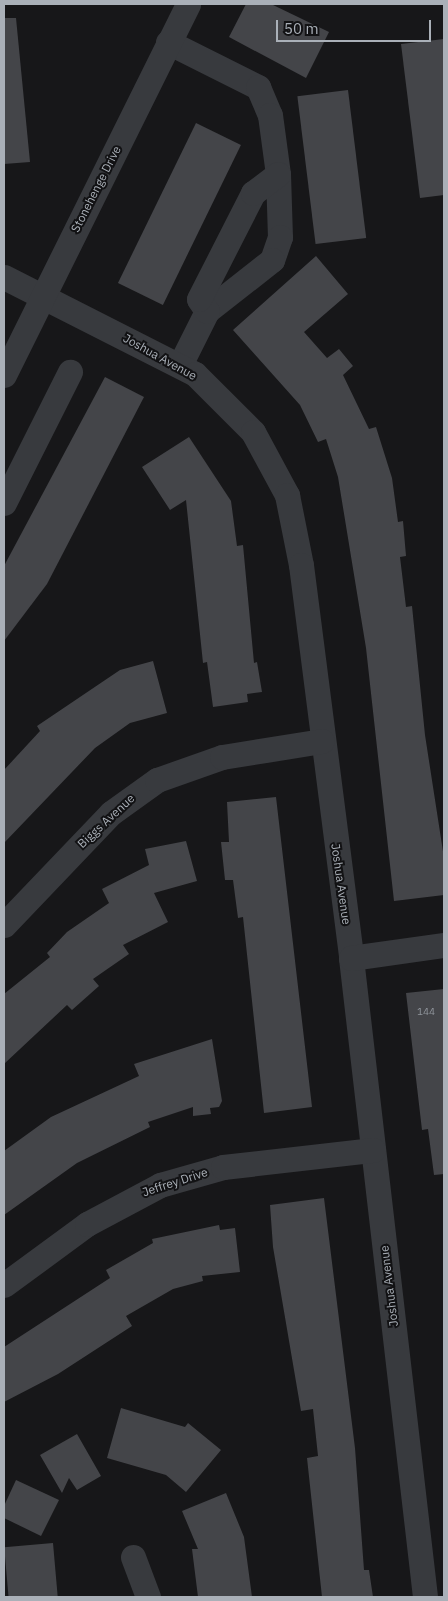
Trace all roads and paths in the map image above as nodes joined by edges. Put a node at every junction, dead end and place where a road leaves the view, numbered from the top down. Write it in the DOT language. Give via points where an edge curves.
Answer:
graph roads {
  1 [pos="188,4"];
  2 [pos="168,42"];
  3 [pos="278,174"];
  4 [pos="4,277"];
  5 [pos="42,296"];
  6 [pos="207,311"];
  7 [pos="180,365"];
  8 [pos="70,372"];
  9 [pos="4,374"];
  10 [pos="4,502"];
  11 [pos="322,741"];
  12 [pos="4,924"];
  13 [pos="444,945"];
  14 [pos="351,958"];
  15 [pos="373,1150"];
  16 [pos="4,1285"];
  17 [pos="133,1557"];
  18 [pos="148,1597"];
  19 [pos="425,1597"];
  1 -- 2 [label="street, Stonehenge Drive"];
  2 -- 3 [label="street" via="258,87 270,115"];
  2 -- 5 [label="street, Stonehenge Drive"];
  3 -- 6 [label="street" via="253,193 199,299"];
  3 -- 6 [label="street" via="280,236 272,260"];
  4 -- 5 [label="street, Joshua Avenue"];
  5 -- 7 [label="street, Joshua Avenue"];
  5 -- 9 [label="street, Stonehenge Drive"];
  6 -- 7 [label="street"];
  7 -- 11 [label="street, Joshua Avenue" via="225,400 248,426 287,495 298,546"];
  8 -- 10 [label="street"];
  11 -- 12 [label="street, Biggs Avenue" via="222,756 157,780 111,813"];
  11 -- 14 [label="street, Joshua Avenue"];
  13 -- 14 [label="street"];
  14 -- 15 [label="street, Joshua Avenue"];
  15 -- 16 [label="street, Jeffrey Drive" via="223,1167 160,1185 87,1224"];
  15 -- 19 [label="street, Joshua Avenue"];
  17 -- 18 [label="street"];
}
